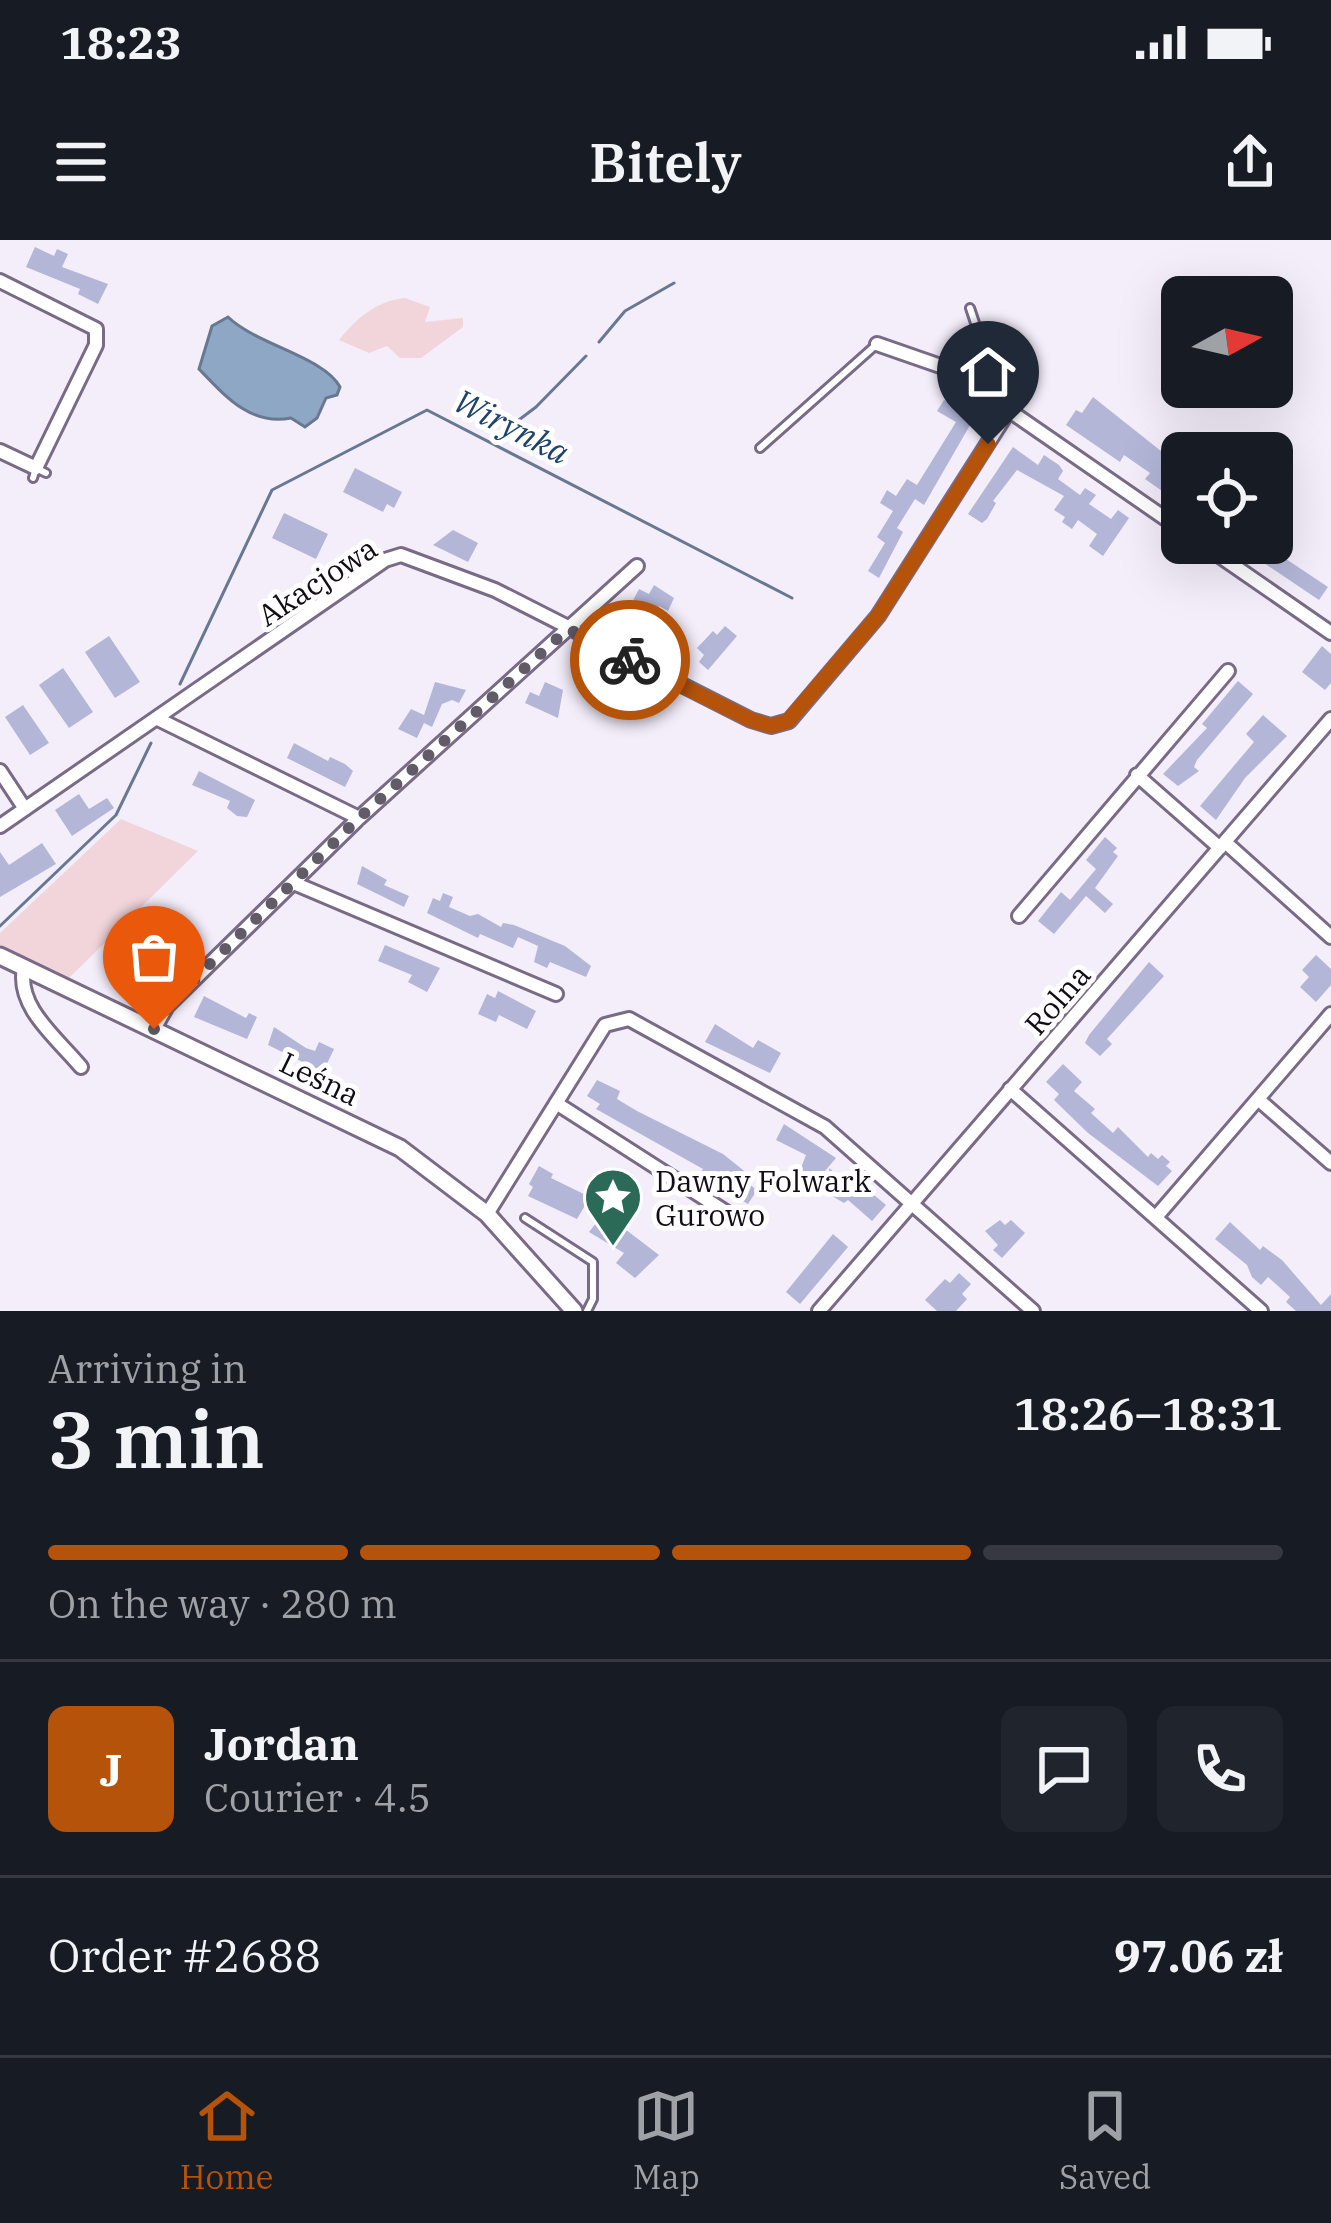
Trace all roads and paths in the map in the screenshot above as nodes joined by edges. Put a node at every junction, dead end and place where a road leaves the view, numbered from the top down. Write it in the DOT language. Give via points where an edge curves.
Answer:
graph roads {
  1 [pos="0,281"];
  2 [pos="970,308"];
  3 [pos="877,344"];
  4 [pos="949,369"];
  5 [pos="1009,410"];
  6 [pos="760,448"];
  7 [pos="0,451"];
  8 [pos="1161,515"];
  9 [pos="1231,564"];
  10 [pos="637,566"];
  11 [pos="568,629"];
  12 [pos="1331,634"];
  13 [pos="1228,671"];
  14 [pos="158,719"];
  15 [pos="1331,719"];
  16 [pos="0,771"];
  17 [pos="1137,775"];
  18 [pos="25,809"];
  19 [pos="359,818"];
  20 [pos="0,826"];
  21 [pos="1223,845"];
  22 [pos="296,884"];
  23 [pos="1019,916"];
  24 [pos="1331,938"];
  25 [pos="0,956"];
  26 [pos="24,968"];
  27 [pos="556,994"];
  28 [pos="1331,1013"];
  29 [pos="154,1029"];
  30 [pos="81,1066"];
  31 [pos="1010,1088"];
  32 [pos="1259,1100"];
  33 [pos="556,1103"];
  34 [pos="1331,1163"];
  35 [pos="914,1202"];
  36 [pos="487,1214"];
  37 [pos="729,1214"];
  38 [pos="1156,1217"];
  39 [pos="526,1218"];
  40 [pos="826,1308"];
  41 [pos="574,1311"];
  42 [pos="587,1311"];
  43 [pos="1034,1311"];
  44 [pos="1261,1311"];
  1 -- 7 [label="street" via="96,329 38,473"];
  2 -- 4 [label="lane" via="976,326"];
  3 -- 4 [label="street"];
  3 -- 6 [label="lane"];
  4 -- 5 [label="street"];
  5 -- 8 [label="street"];
  5 -- 11 [label="street, Akacjowa" via="878,616 788,721 751,720"];
  9 -- 12 [label="street"];
  10 -- 11 [label="street"];
  11 -- 14 [label="street, Akacjowa" via="495,590 401,555"];
  11 -- 19 [label="street"];
  13 -- 17 [label="street"];
  14 -- 18 [label="street, Akacjowa"];
  14 -- 19 [label="street"];
  15 -- 21 [label="street, Rolna"];
  16 -- 18 [label="street"];
  17 -- 21 [label="street"];
  17 -- 23 [label="street"];
  18 -- 20 [label="street, Akacjowa"];
  19 -- 22 [label="street"];
  21 -- 24 [label="street"];
  21 -- 31 [label="street, Rolna"];
  22 -- 27 [label="street"];
  22 -- 29 [label="street" via="167,1006"];
  25 -- 26 [label="street, Leśna"];
  26 -- 29 [label="street, Leśna"];
  26 -- 30 [label="street" via="26,1001"];
  28 -- 32 [label="street"];
  29 -- 36 [label="street, Leśna" via="400,1148"];
  31 -- 35 [label="street, Rolna"];
  31 -- 38 [label="street"];
  32 -- 34 [label="street"];
  32 -- 38 [label="street"];
  33 -- 35 [label="street" via="605,1025 629,1019 825,1127"];
  33 -- 36 [label="street"];
  33 -- 37 [label="street"];
  35 -- 40 [label="street, Rolna"];
  35 -- 43 [label="street"];
  36 -- 41 [label="street, Leśna"];
  38 -- 44 [label="street"];
  39 -- 42 [label="lane" via="593,1262"];
}
